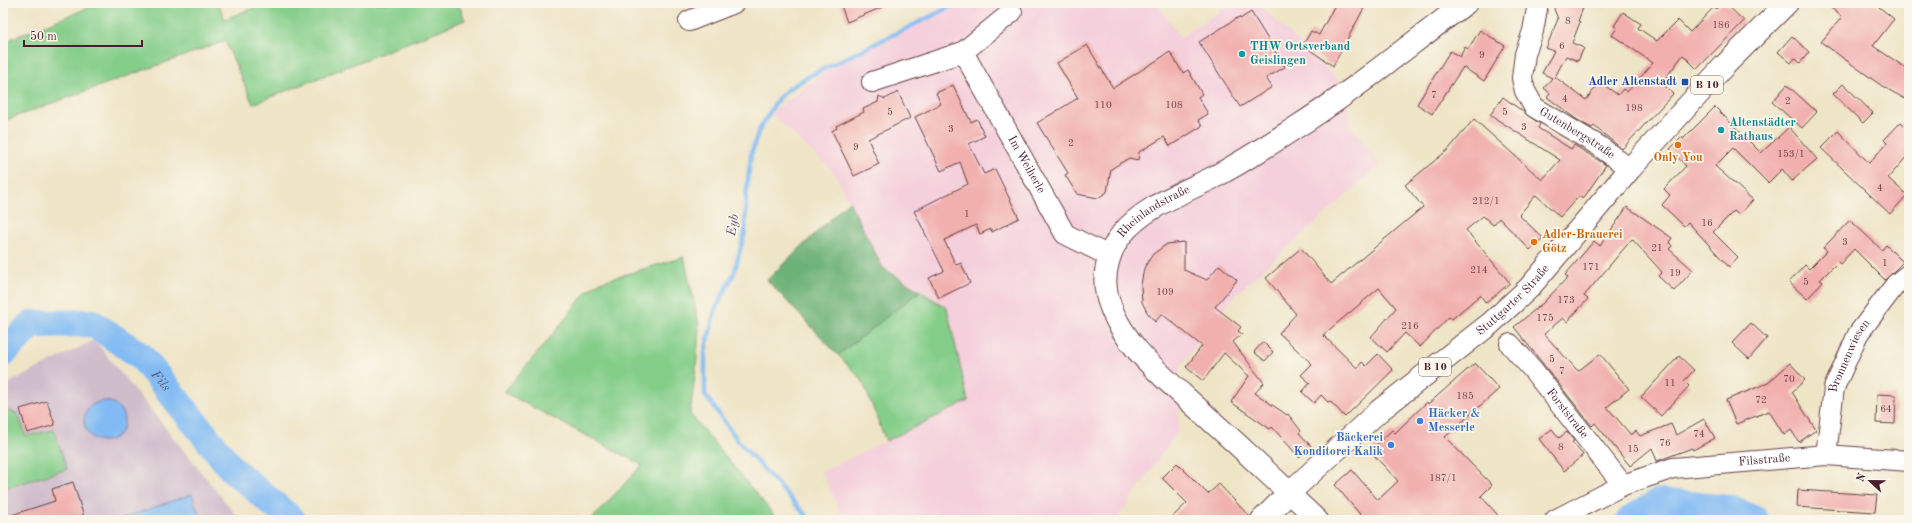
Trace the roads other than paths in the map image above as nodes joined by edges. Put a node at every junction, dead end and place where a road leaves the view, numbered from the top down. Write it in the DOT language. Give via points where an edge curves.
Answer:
graph roads {
  1 [pos="734,3"];
  2 [pos="1466,3"];
  3 [pos="1538,3"];
  4 [pos="1787,3"];
  5 [pos="1012,12"];
  6 [pos="688,21"];
  7 [pos="963,52"];
  8 [pos="872,82"];
  9 [pos="1630,169"];
  10 [pos="1109,256"];
  11 [pos="1909,274"];
  12 [pos="1510,344"];
  13 [pos="1826,455"];
  14 [pos="1909,461"];
  15 [pos="1623,485"];
  16 [pos="1289,493"];
  17 [pos="1262,520"];
  18 [pos="1318,520"];
  19 [pos="1555,520"];
  1 -- 6 [label="street"];
  2 -- 10 [label="main road, Rheinlandstraße" via="1296,127 1219,174 1145,213 1121,234"];
  3 -- 9 [label="street, Gutenbergstraße" via="1533,31 1525,54 1522,78 1525,92 1534,107 1599,146"];
  4 -- 9 [label="main road, Stuttgarter Straße / B 10" via="1724,66"];
  5 -- 7 [label="street"];
  7 -- 8 [label="street"];
  7 -- 10 [label="street, Im Weiherle" via="1066,234"];
  9 -- 16 [label="main road, Stuttgarter Straße / B 10" via="1529,288 1490,323 1379,411"];
  10 -- 16 [label="main road, Rheinlandstraße" via="1106,272 1107,294 1114,315 1126,335 1145,358"];
  11 -- 13 [label="street, Bronnenwiesen" via="1896,284 1858,334 1834,388"];
  12 -- 15 [label="street, Forststraße"];
  13 -- 14 [label="street, Filsstraße"];
  13 -- 15 [label="street, Filsstraße" via="1673,468"];
  15 -- 19 [label="street, Filsstraße"];
  16 -- 17 [label="main road, Stuttgarter Straße / B 10"];
  16 -- 18 [label="street"];
}
